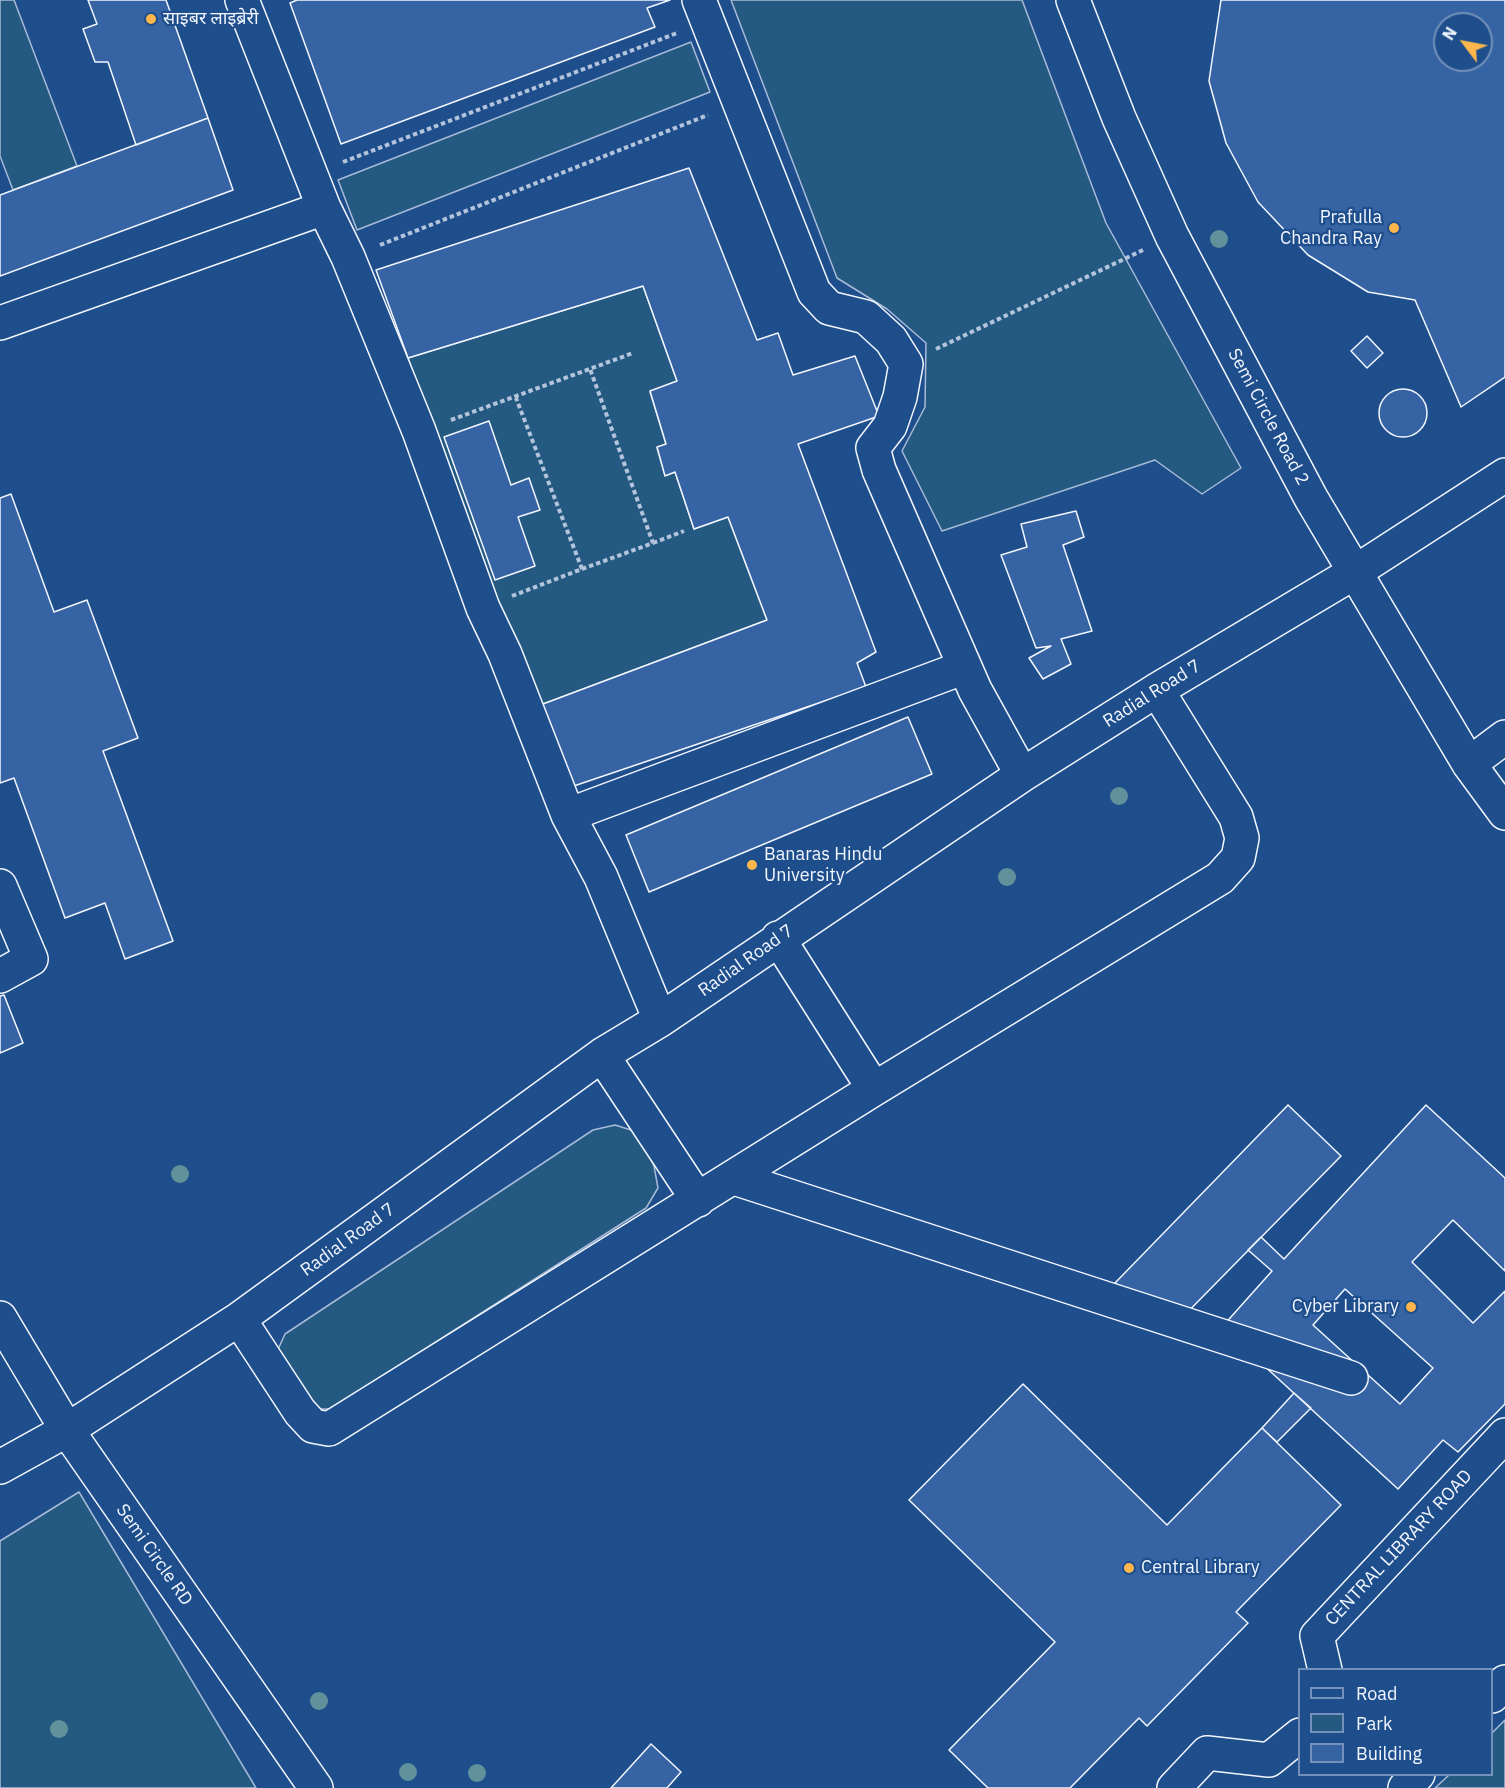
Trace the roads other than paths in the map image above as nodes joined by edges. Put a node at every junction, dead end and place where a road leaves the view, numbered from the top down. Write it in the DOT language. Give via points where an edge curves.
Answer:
graph roads {
  1 [pos="242,0"];
  2 [pos="1072,0"];
  3 [pos="703,11"];
  4 [pos="324,208"];
  5 [pos="0,323"];
  6 [pos="1505,475"];
  7 [pos="1355,572"];
  8 [pos="965,667"];
  9 [pos="1157,690"];
  10 [pos="1505,737"];
  11 [pos="1469,764"];
  12 [pos="1022,776"];
  13 [pos="1505,813"];
  14 [pos="568,814"];
  15 [pos="0,886"];
  16 [pos="778,938"];
  17 [pos="0,976"];
  18 [pos="660,1020"];
  19 [pos="602,1055"];
  20 [pos="874,1089"];
  21 [pos="734,1178"];
  22 [pos="698,1200"];
  23 [pos="0,1318"];
  24 [pos="239,1319"];
  25 [pos="1351,1378"];
  26 [pos="67,1430"];
  27 [pos="1505,1435"];
  28 [pos="0,1467"];
  29 [pos="1325,1668"];
  30 [pos="1505,1682"];
  31 [pos="1493,1694"];
  32 [pos="1298,1736"];
  33 [pos="1416,1776"];
  34 [pos="316,1788"];
  35 [pos="1174,1788"];
  36 [pos="1405,1788"];
  1 -- 4 [label="lane"];
  2 -- 7 [label="lane, Semi Circle Road 2" via="1172,236 1311,498"];
  3 -- 8 [label="lane" via="814,292 829,308 866,317 891,340 906,364 890,426 873,448"];
  4 -- 5 [label="lane"];
  4 -- 14 [label="lane" via="419,431 483,608"];
  6 -- 7 [label="lane, Radial Road 7"];
  7 -- 9 [label="lane, Radial Road 7"];
  7 -- 11 [label="lane, Semi Circle Road 2"];
  8 -- 12 [label="lane"];
  8 -- 14 [label="lane"];
  9 -- 12 [label="lane, Radial Road 7"];
  9 -- 20 [label="lane" via="1236,817 1242,838 1238,858 1220,878"];
  10 -- 11 [label="lane"];
  11 -- 13 [label="lane, Semi Circle Road 2"];
  12 -- 16 [label="lane, Radial Road 7"];
  14 -- 18 [label="lane" via="601,877"];
  15 -- 17 [label="lane" via="31,959"];
  16 -- 18 [label="lane, Radial Road 7"];
  16 -- 20 [label="lane"];
  18 -- 19 [label="lane, Radial Road 7"];
  19 -- 22 [label="lane"];
  19 -- 24 [label="lane, Radial Road 7"];
  20 -- 21 [label="lane"];
  21 -- 22 [label="lane"];
  21 -- 25 [label="lane"];
  22 -- 24 [label="lane" via="329,1430 313,1426 300,1412"];
  23 -- 26 [label="lane, Semi Circle RD"];
  24 -- 26 [label="lane, Radial Road 7"];
  26 -- 28 [label="lane, Radial Road 7"];
  26 -- 34 [label="lane, Semi Circle RD"];
  27 -- 29 [label="lane, CENTRAL LIBRARY ROAD" via="1317,1636"];
  30 -- 31 [label="lane"];
  32 -- 35 [label="lane" via="1269,1760 1207,1753"];
  33 -- 36 [label="lane"];
}
